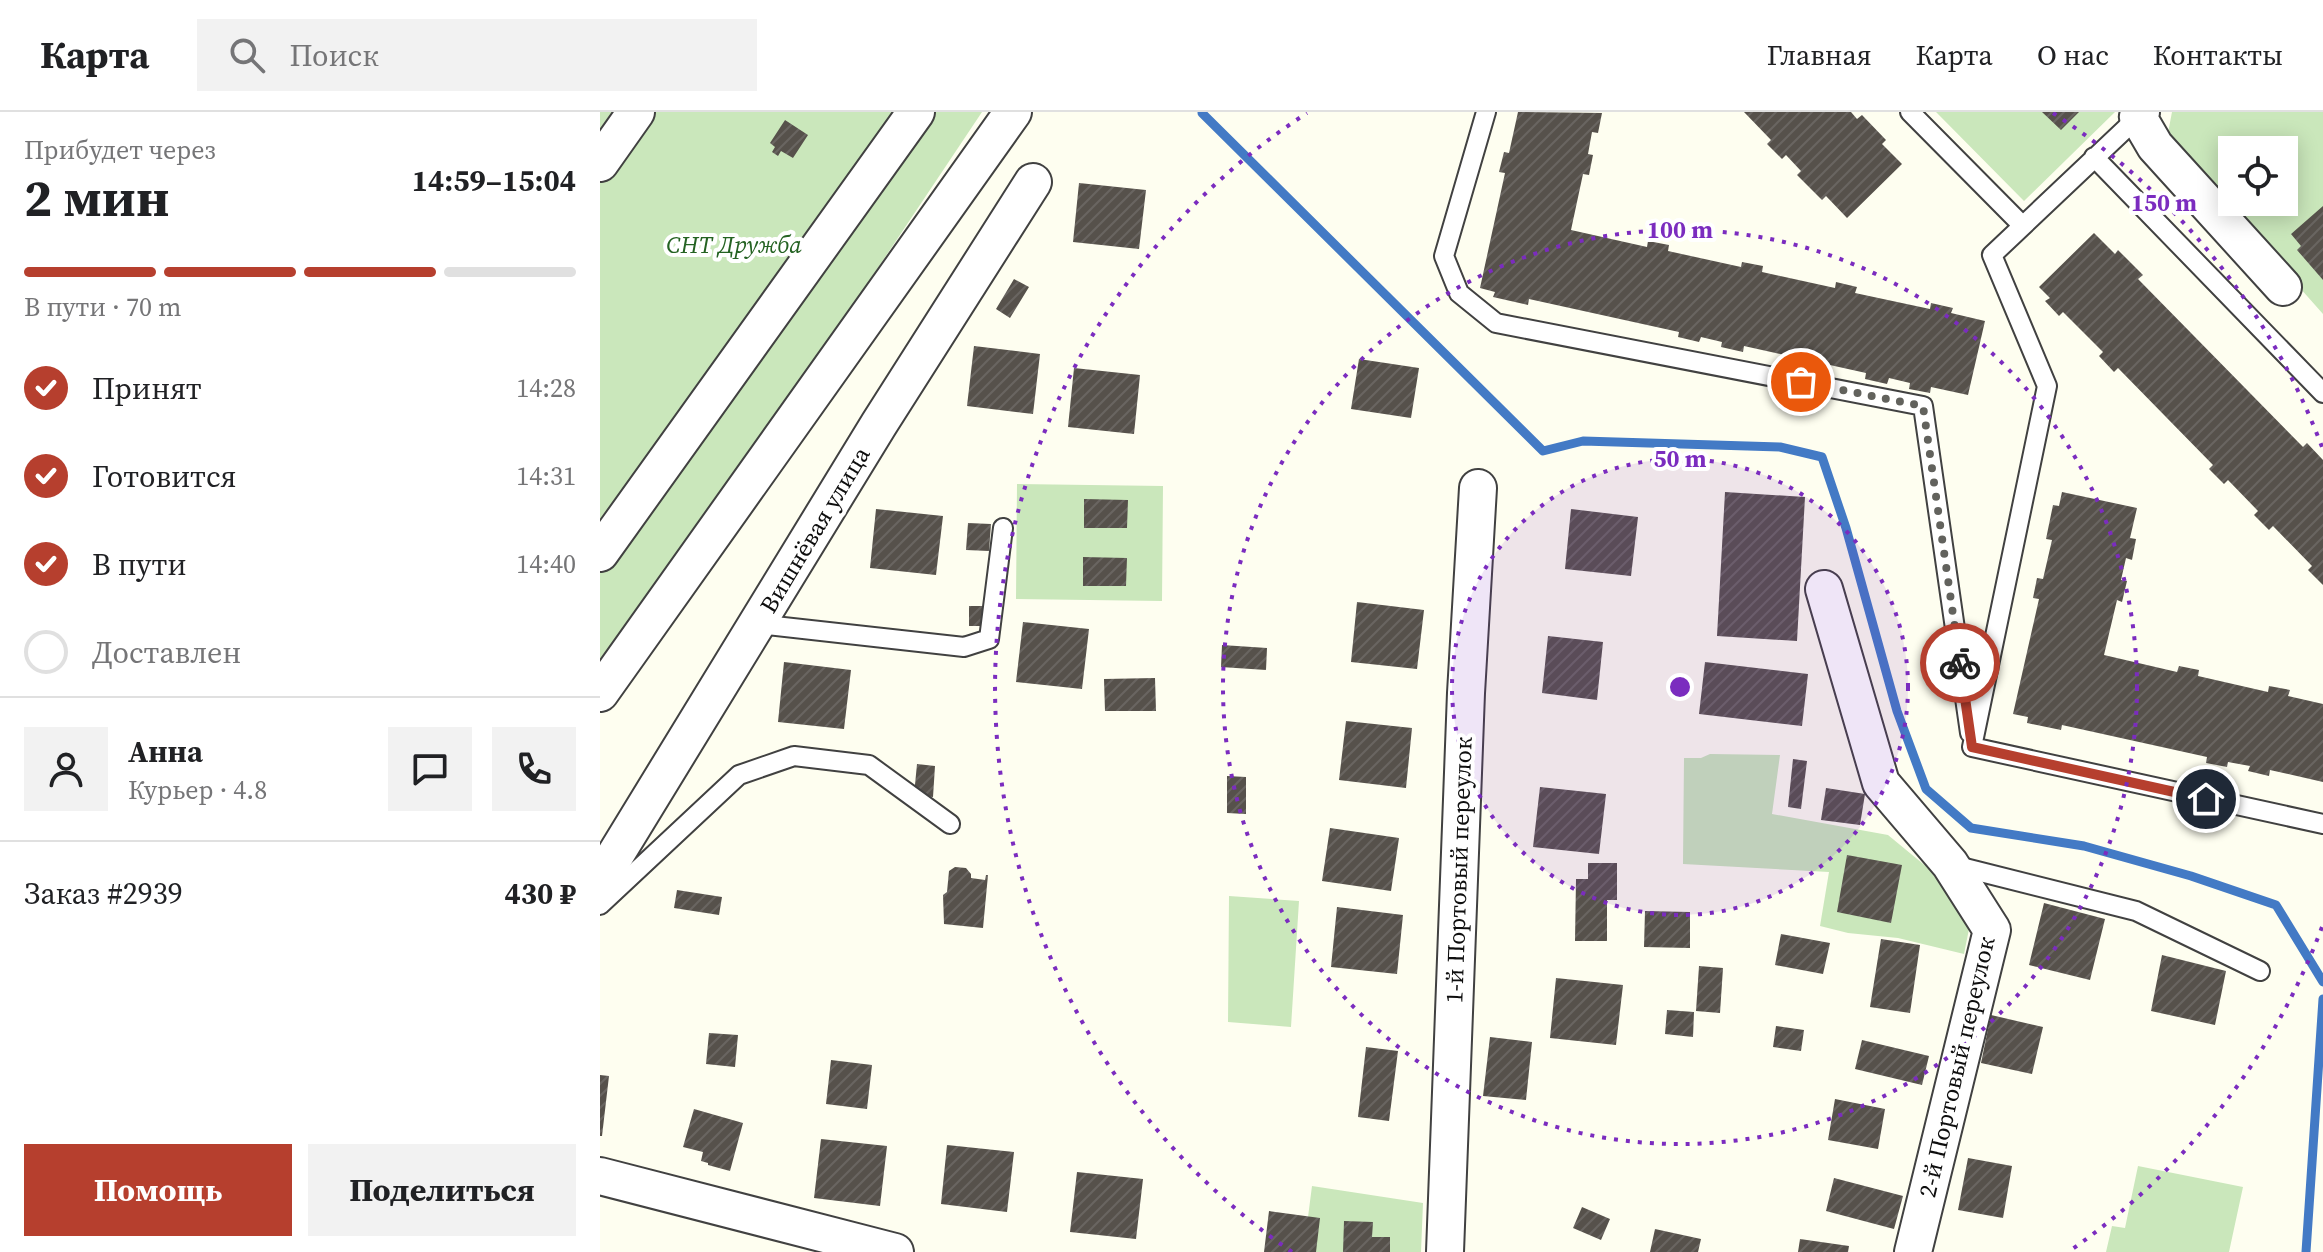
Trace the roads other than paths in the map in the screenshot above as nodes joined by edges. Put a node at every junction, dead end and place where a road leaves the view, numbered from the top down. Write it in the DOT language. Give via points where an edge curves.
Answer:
graph roads {
  1 [pos="636,112"];
  2 [pos="916,112"];
  3 [pos="1013,112"];
  4 [pos="1486,112"];
  5 [pos="1910,112"];
  6 [pos="2140,114"];
  7 [pos="2094,157"];
  8 [pos="600,163"];
  9 [pos="1033,182"];
  10 [pos="2022,225"];
  11 [pos="2283,287"];
  12 [pos="2323,393"];
  13 [pos="1478,488"];
  14 [pos="1003,528"];
  15 [pos="600,553"];
  16 [pos="1824,589"];
  17 [pos="758,624"];
  18 [pos="600,693"];
  19 [pos="1972,747"];
  20 [pos="950,824"];
  21 [pos="2323,824"];
  22 [pos="1950,864"];
  23 [pos="600,880"];
  24 [pos="600,905"];
  25 [pos="2260,971"];
  26 [pos="600,1176"];
  27 [pos="811,1241"];
  28 [pos="895,1252"];
  29 [pos="1445,1252"];
  30 [pos="1913,1252"];
  1 -- 8 [label="street"];
  2 -- 15 [label="street"];
  3 -- 18 [label="street"];
  4 -- 19 [label="lane" via="1444,256 1459,293 1496,323 1923,406"];
  5 -- 10 [label="lane"];
  6 -- 7 [label="lane"];
  6 -- 11 [label="street" via="2155,146"];
  7 -- 10 [label="lane"];
  7 -- 12 [label="lane"];
  9 -- 17 [label="street, Вишнёвая улица"];
  10 -- 19 [label="lane" via="1992,255 2047,386"];
  13 -- 29 [label="street, 1-й Портовый переулок"];
  14 -- 17 [label="lane" via="989,639 964,647"];
  16 -- 22 [label="street, 2-й Портовый переулок" via="1881,783"];
  17 -- 23 [label="street, Вишнёвая улица"];
  19 -- 21 [label="lane"];
  20 -- 24 [label="lane" via="869,765 794,756 739,775"];
  22 -- 25 [label="lane" via="2136,911"];
  22 -- 30 [label="street, 2-й Портовый переулок" via="1992,930"];
  26 -- 27 [label="street"];
  27 -- 28 [label="street"];
}
